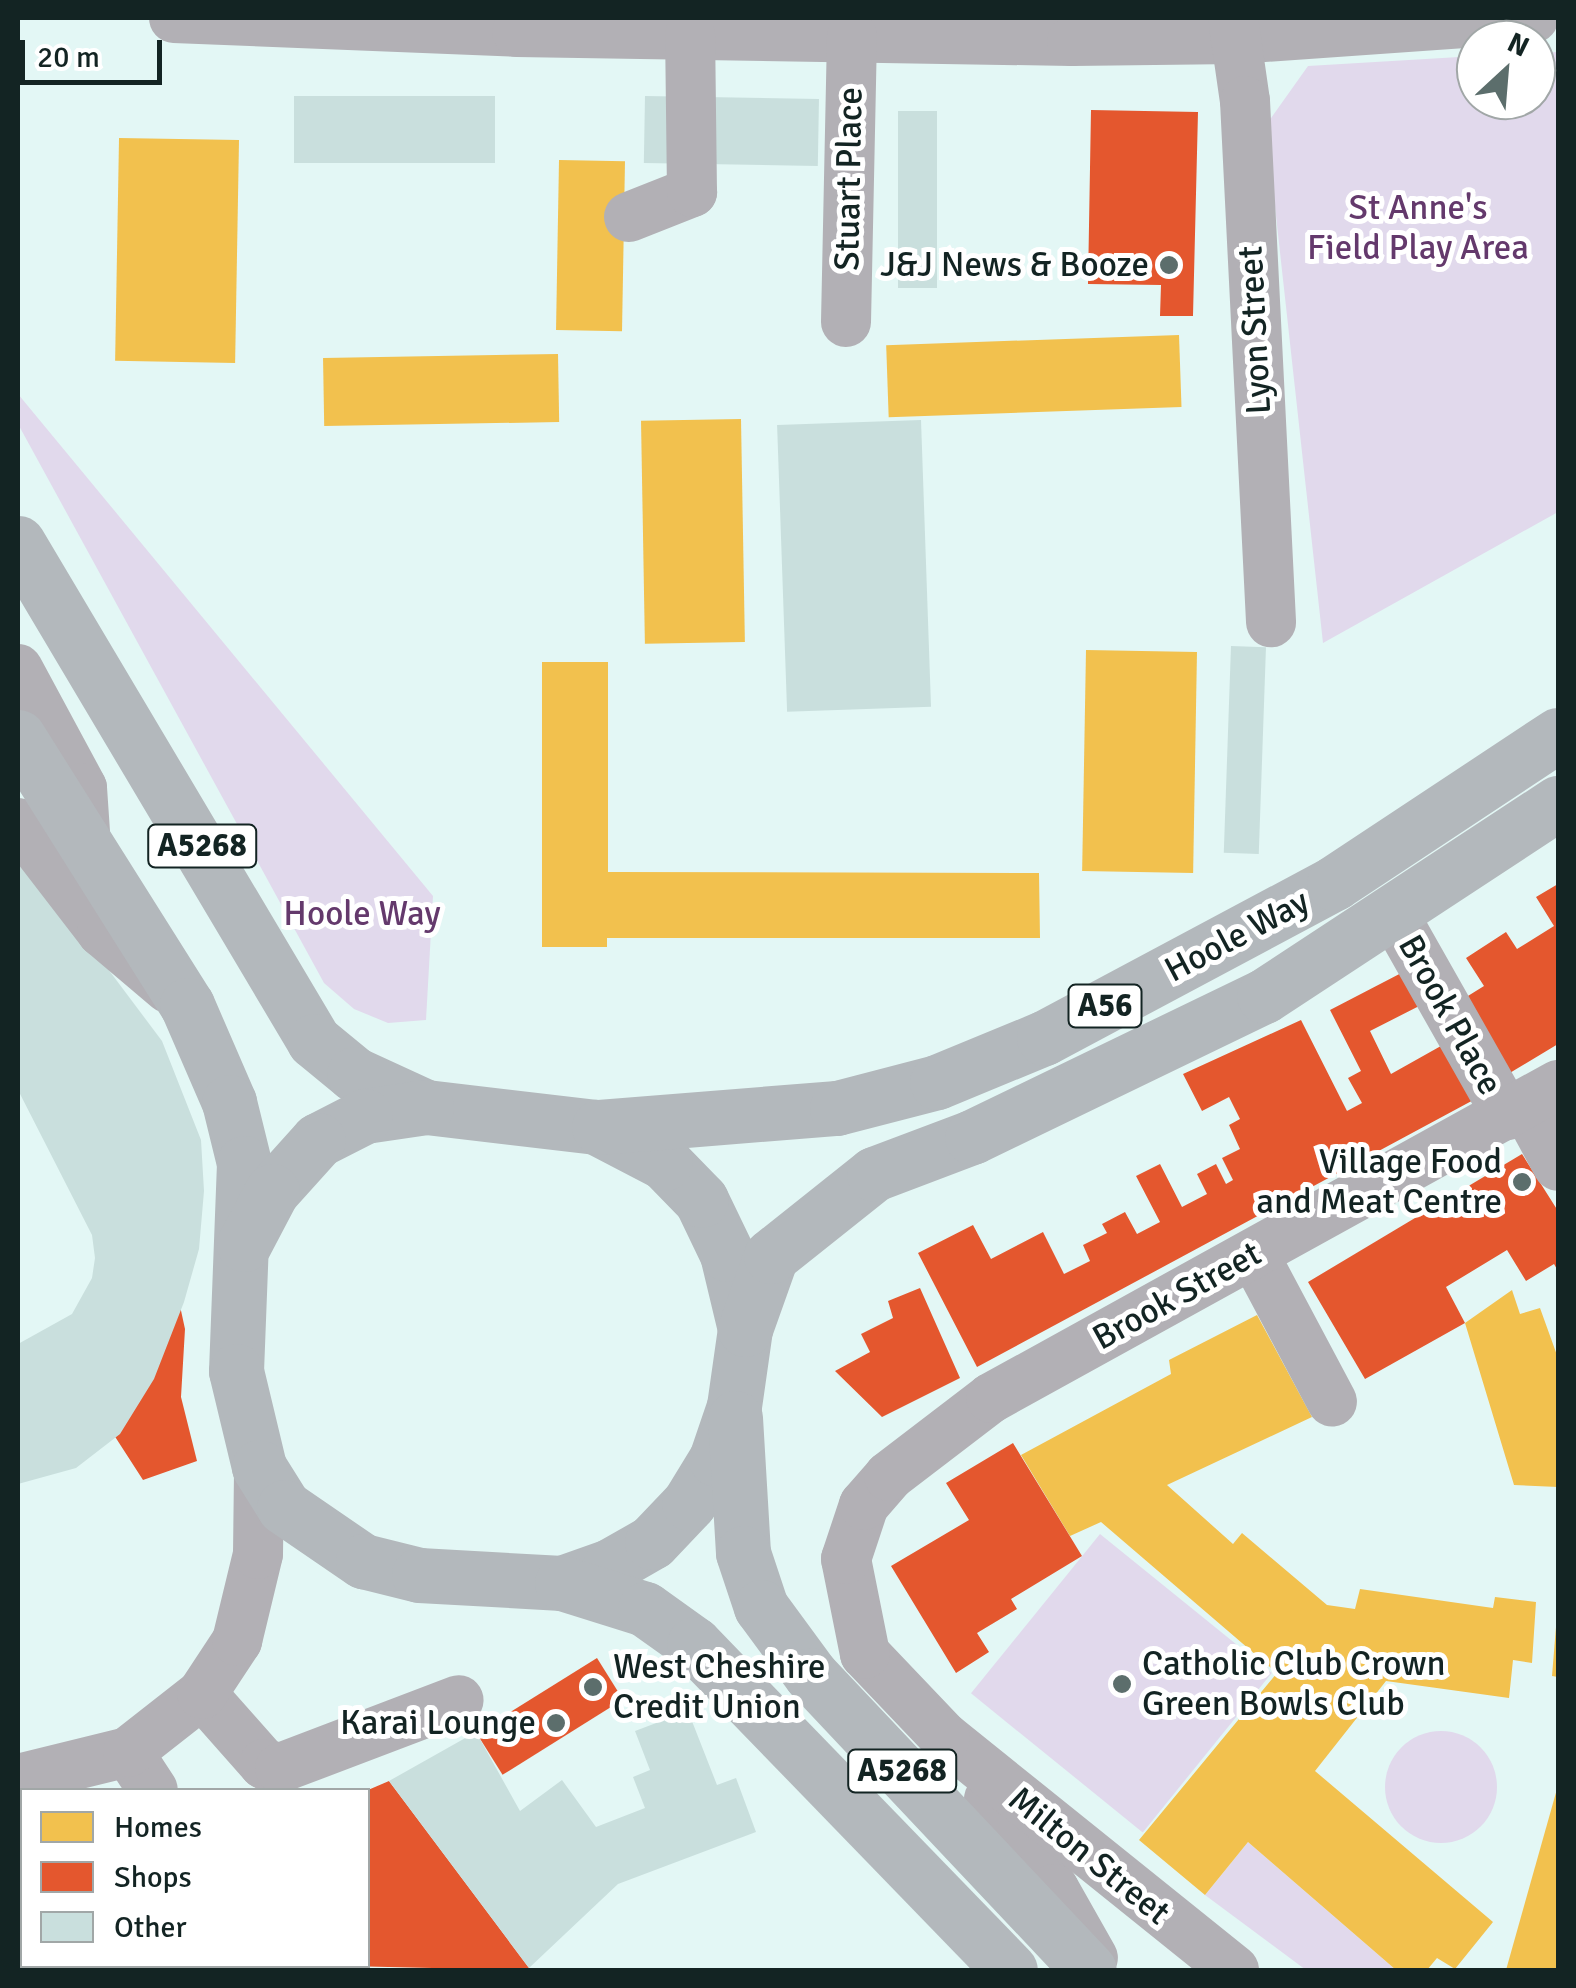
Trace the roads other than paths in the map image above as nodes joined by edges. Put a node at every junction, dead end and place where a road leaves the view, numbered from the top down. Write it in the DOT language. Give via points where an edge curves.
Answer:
graph roads {
  1 [pos="174,18"];
  2 [pos="1523,18"];
  3 [pos="1534,18"];
  4 [pos="787,27"];
  5 [pos="1235,28"];
  6 [pos="690,35"];
  7 [pos="852,36"];
  8 [pos="629,216"];
  9 [pos="846,322"];
  10 [pos="18,543"];
  11 [pos="1271,622"];
  12 [pos="18,669"];
  13 [pos="1558,735"];
  14 [pos="18,737"];
  15 [pos="1558,804"];
  16 [pos="18,823"];
  17 [pos="86,846"];
  18 [pos="1394,916"];
  19 [pos="187,1005"];
  20 [pos="1530,1102"];
  21 [pos="426,1107"];
  22 [pos="596,1127"];
  23 [pos="1558,1166"];
  24 [pos="244,1244"];
  25 [pos="1254,1254"];
  26 [pos="745,1329"];
  27 [pos="1332,1402"];
  28 [pos="734,1406"];
  29 [pos="259,1467"];
  30 [pos="846,1559"];
  31 [pos="562,1583"];
  32 [pos="202,1694"];
  33 [pos="459,1700"];
  34 [pos="945,1738"];
  35 [pos="140,1771"];
  36 [pos="18,1780"];
  37 [pos="1010,1970"];
  38 [pos="1089,1970"];
  39 [pos="1100,1970"];
  40 [pos="1234,1970"];
  1 -- 6 [label="street"];
  2 -- 3 [label="street"];
  2 -- 5 [label="street"];
  4 -- 6 [label="street"];
  4 -- 7 [label="street"];
  5 -- 7 [label="street"];
  5 -- 11 [label="street, Lyon Street" via="1245,101"];
  6 -- 8 [label="street" via="692,192"];
  7 -- 9 [label="street, Stuart Place"];
  10 -- 21 [label="highway, A5268" via="314,1040 354,1074"];
  12 -- 17 [label="street" via="82,788"];
  13 -- 22 [label="highway, Hoole Way / A56" via="1334,884 1026,1046 937,1082 837,1108"];
  14 -- 17 [label="highway, A5268"];
  15 -- 18 [label="highway, Hoole Way / A56"];
  16 -- 19 [label="street" via="102,932"];
  17 -- 19 [label="highway, A5268"];
  18 -- 20 [label="street, Brook Place"];
  18 -- 26 [label="highway, Hoole Way / A56" via="1264,996 972,1137 874,1174 772,1256"];
  19 -- 24 [label="highway, A5268" via="230,1102 244,1163"];
  20 -- 23 [label="street, Brook Place"];
  20 -- 25 [label="street, Brook Street"];
  21 -- 22 [label="highway, A5268"];
  21 -- 24 [label="highway, A5268" via="365,1116 318,1140 272,1191"];
  22 -- 26 [label="highway, A5268" via="665,1163 702,1200 727,1254"];
  24 -- 29 [label="highway, A5268" via="236,1371"];
  25 -- 27 [label="street"];
  25 -- 30 [label="street, Brook Street" via="991,1398 888,1476 864,1506"];
  26 -- 28 [label="highway"];
  28 -- 31 [label="highway" via="716,1459 689,1503 652,1542"];
  28 -- 38 [label="highway, A5268" via="743,1553 761,1606 811,1675"];
  29 -- 31 [label="highway" via="284,1507 363,1561 419,1575"];
  29 -- 32 [label="street" via="258,1554 237,1642"];
  30 -- 34 [label="street, Milton Street" via="864,1654"];
  31 -- 37 [label="highway, A5268" via="645,1609 694,1644"];
  32 -- 33 [label="street" via="264,1764 280,1768"];
  32 -- 35 [label="street"];
  34 -- 39 [label="street, Milton Street" via="1054,1888"];
  34 -- 40 [label="street, Milton Street"];
  35 -- 36 [label="street"];
}
